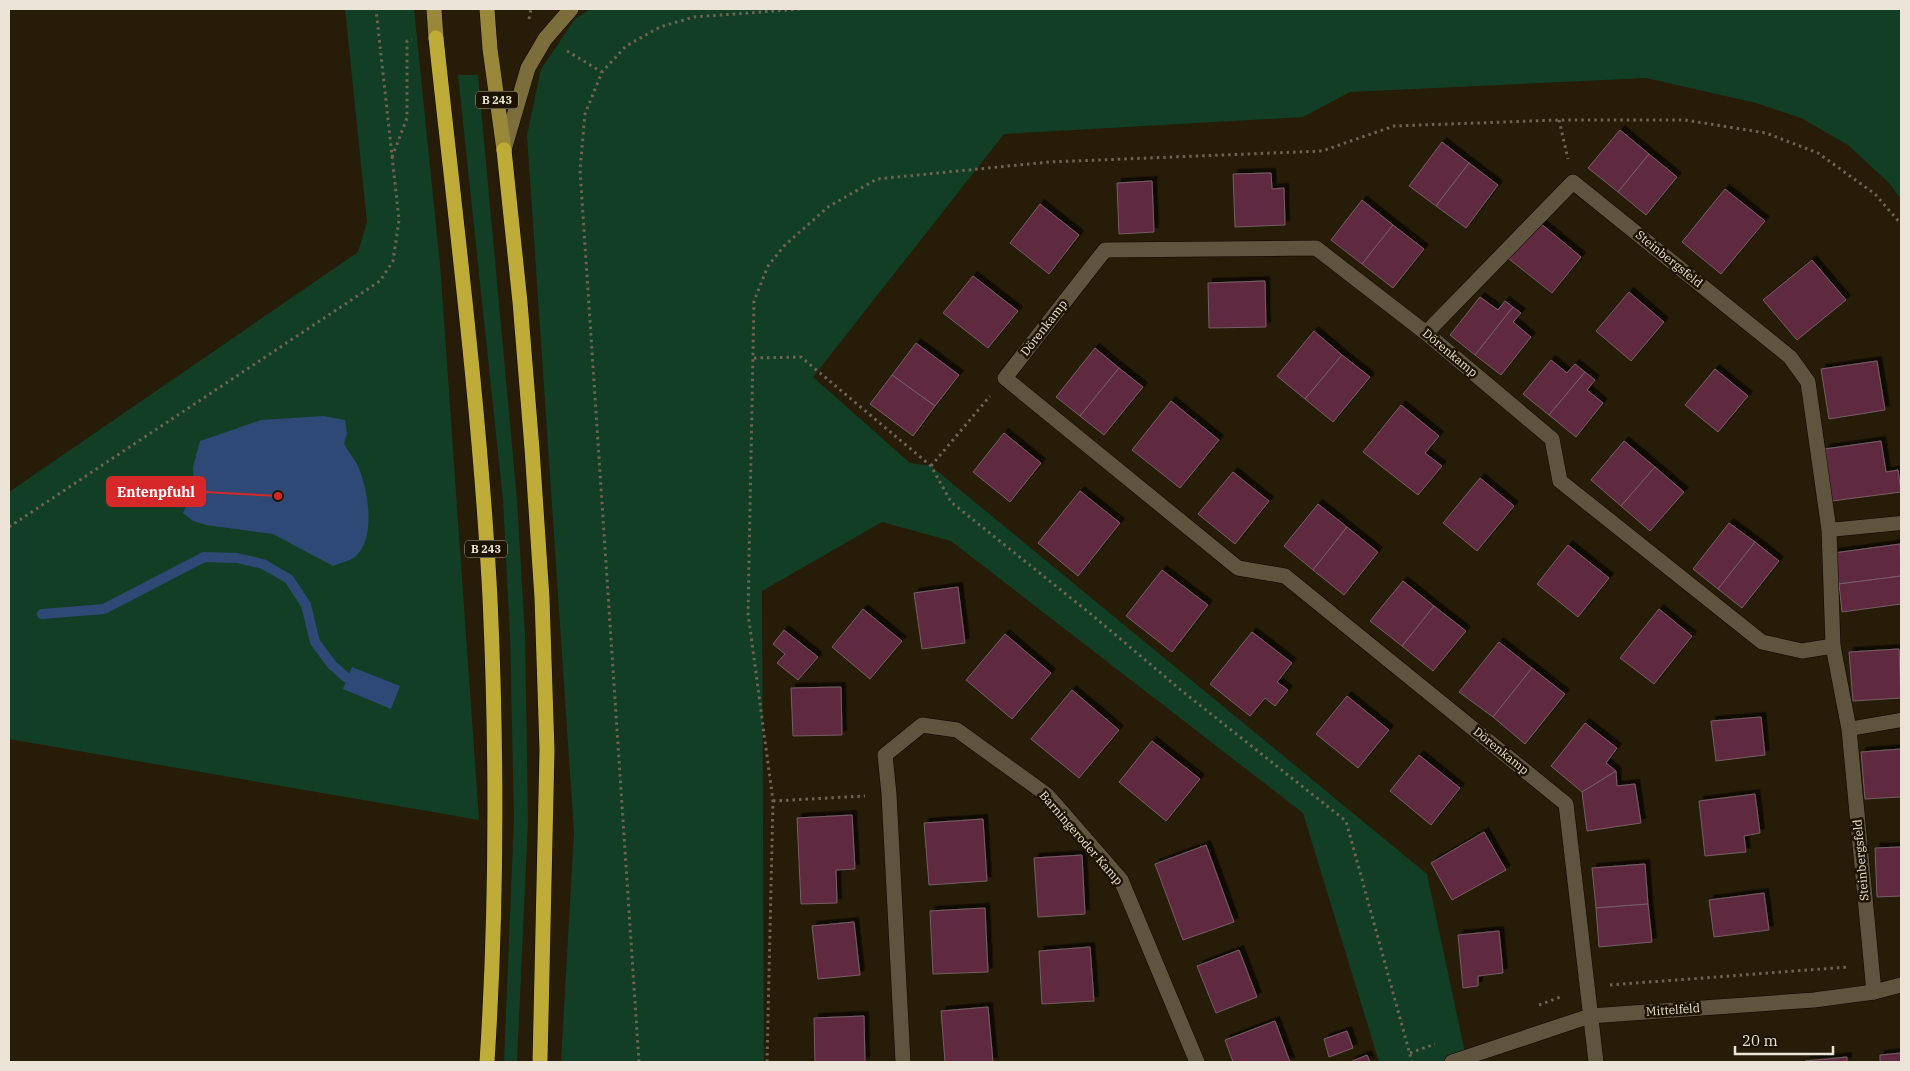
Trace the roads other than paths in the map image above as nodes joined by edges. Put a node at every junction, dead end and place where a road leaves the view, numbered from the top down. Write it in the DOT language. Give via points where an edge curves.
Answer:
graph roads {
  1 [pos="434,9"];
  2 [pos="487,9"];
  3 [pos="571,9"];
  4 [pos="436,38"];
  5 [pos="504,150"];
  6 [pos="1426,333"];
  7 [pos="1901,523"];
  8 [pos="1828,530"];
  9 [pos="1834,646"];
  10 [pos="1901,720"];
  11 [pos="1849,729"];
  12 [pos="1901,985"];
  13 [pos="1874,992"];
  14 [pos="1590,1016"];
  15 [pos="487,1062"];
  16 [pos="540,1062"];
  17 [pos="903,1062"];
  18 [pos="1197,1062"];
  19 [pos="1452,1062"];
  20 [pos="1596,1062"];
  1 -- 4 [label="main road, B 243"];
  2 -- 5 [label="main road, B 243"];
  3 -- 5 [label="main road" via="545,39 528,68"];
  4 -- 15 [label="highway, B 243" via="466,305 490,596 496,746"];
  5 -- 16 [label="highway, B 243" via="520,302 542,598 546,750"];
  6 -- 8 [label="street, Steinbergsfeld" via="1573,182 1790,357 1804,376 1808,382"];
  6 -- 9 [label="street, Dörenkamp" via="1552,439 1560,481 1762,642 1802,651"];
  6 -- 14 [label="street, Dörenkamp" via="1316,248 1105,250 1005,378 1238,568 1285,576 1566,804"];
  7 -- 8 [label="lane"];
  8 -- 9 [label="street, Steinbergsfeld"];
  9 -- 11 [label="street, Steinbergsfeld"];
  10 -- 11 [label="lane"];
  11 -- 13 [label="street, Steinbergsfeld"];
  12 -- 13 [label="street, Mittelfeld"];
  13 -- 14 [label="street, Mittelfeld" via="1814,1000"];
  14 -- 19 [label="street, Mittelfeld"];
  14 -- 20 [label="street, Dörenkamp"];
  17 -- 18 [label="street, Barningeroder Kamp" via="885,755 922,725 957,730 1047,795 1121,880"];
}
